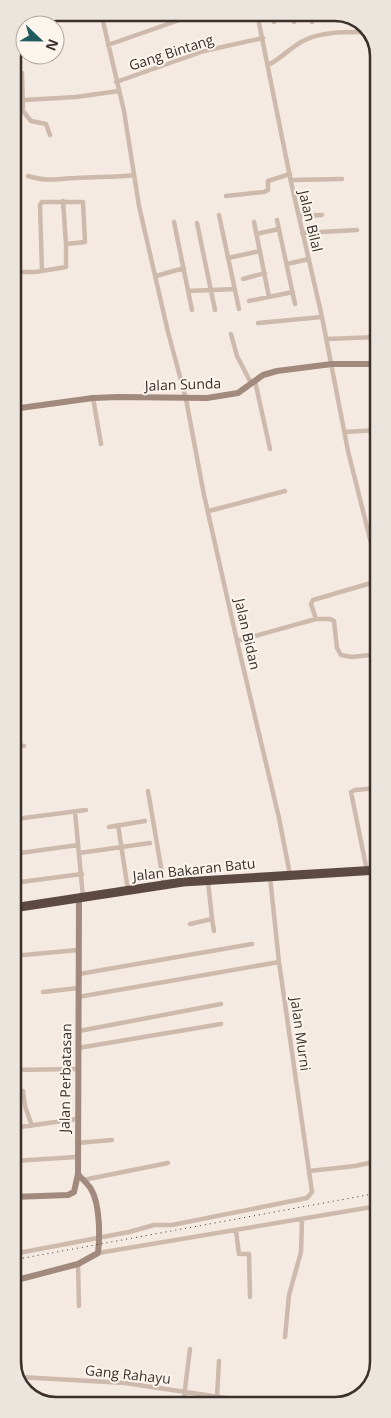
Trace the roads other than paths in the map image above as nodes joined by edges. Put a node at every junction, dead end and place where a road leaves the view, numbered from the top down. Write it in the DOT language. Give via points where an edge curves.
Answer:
graph roads {
  1 [pos="103,21"];
  2 [pos="175,21"];
  3 [pos="259,21"];
  4 [pos="360,32"];
  5 [pos="263,38"];
  6 [pos="108,44"];
  7 [pos="268,65"];
  8 [pos="22,73"];
  9 [pos="116,82"];
  10 [pos="119,91"];
  11 [pos="24,100"];
  12 [pos="23,111"];
  13 [pos="50,135"];
  14 [pos="290,174"];
  15 [pos="134,175"];
  16 [pos="28,176"];
  17 [pos="342,179"];
  18 [pos="290,180"];
  19 [pos="226,196"];
  20 [pos="63,202"];
  21 [pos="219,215"];
  22 [pos="322,215"];
  23 [pos="299,216"];
  24 [pos="277,220"];
  25 [pos="174,222"];
  26 [pos="254,222"];
  27 [pos="196,223"];
  28 [pos="279,229"];
  29 [pos="357,230"];
  30 [pos="302,233"];
  31 [pos="256,234"];
  32 [pos="66,244"];
  33 [pos="260,251"];
  34 [pos="228,258"];
  35 [pos="308,259"];
  36 [pos="286,264"];
  37 [pos="184,268"];
  38 [pos="42,271"];
  39 [pos="21,272"];
  40 [pos="265,273"];
  41 [pos="156,276"];
  42 [pos="243,279"];
  43 [pos="235,288"];
  44 [pos="211,290"];
  45 [pos="188,291"];
  46 [pos="293,292"];
  47 [pos="270,297"];
  48 [pos="249,301"];
  49 [pos="295,304"];
  50 [pos="239,309"];
  51 [pos="192,310"];
  52 [pos="215,310"];
  53 [pos="322,317"];
  54 [pos="258,323"];
  55 [pos="231,334"];
  56 [pos="370,338"];
  57 [pos="326,339"];
  58 [pos="332,364"];
  59 [pos="370,364"];
  60 [pos="253,382"];
  61 [pos="93,398"];
  62 [pos="186,399"];
  63 [pos="21,408"];
  64 [pos="370,430"];
  65 [pos="345,432"];
  66 [pos="101,444"];
  67 [pos="270,449"];
  68 [pos="285,491"];
  69 [pos="209,510"];
  70 [pos="370,538"];
  71 [pos="370,582"];
  72 [pos="316,619"];
  73 [pos="237,641"];
  74 [pos="370,655"];
  75 [pos="21,746"];
  76 [pos="24,746"];
  77 [pos="370,789"];
  78 [pos="148,791"];
  79 [pos="86,810"];
  80 [pos="75,812"];
  81 [pos="21,818"];
  82 [pos="145,821"];
  83 [pos="118,825"];
  84 [pos="109,827"];
  85 [pos="150,843"];
  86 [pos="78,845"];
  87 [pos="121,846"];
  88 [pos="21,853"];
  89 [pos="79,853"];
  90 [pos="367,871"];
  91 [pos="370,871"];
  92 [pos="82,874"];
  93 [pos="290,875"];
  94 [pos="270,876"];
  95 [pos="208,880"];
  96 [pos="21,881"];
  97 [pos="164,885"];
  98 [pos="128,890"];
  99 [pos="81,897"];
  100 [pos="21,907"];
  101 [pos="212,919"];
  102 [pos="190,924"];
  103 [pos="214,931"];
  104 [pos="252,944"];
  105 [pos="78,950"];
  106 [pos="21,955"];
  107 [pos="279,962"];
  108 [pos="79,974"];
  109 [pos="78,988"];
  110 [pos="43,992"];
  111 [pos="78,997"];
  112 [pos="221,1004"];
  113 [pos="221,1024"];
  114 [pos="79,1031"];
  115 [pos="78,1048"];
  116 [pos="78,1069"];
  117 [pos="21,1070"];
  118 [pos="23,1091"];
  119 [pos="78,1119"];
  120 [pos="32,1126"];
  121 [pos="21,1127"];
  122 [pos="112,1140"];
  123 [pos="77,1142"];
  124 [pos="77,1157"];
  125 [pos="21,1160"];
  126 [pos="168,1162"];
  127 [pos="370,1163"];
  128 [pos="309,1171"];
  129 [pos="78,1174"];
  130 [pos="83,1180"];
  131 [pos="21,1197"];
  132 [pos="370,1207"];
  133 [pos="302,1220"];
  134 [pos="236,1231"];
  135 [pos="99,1238"];
  136 [pos="21,1253"];
  137 [pos="98,1253"];
  138 [pos="78,1264"];
  139 [pos="21,1279"];
  140 [pos="250,1297"];
  141 [pos="79,1306"];
  142 [pos="285,1336"];
  143 [pos="190,1349"];
  144 [pos="219,1361"];
  145 [pos="27,1380"];
  146 [pos="186,1392"];
  147 [pos="218,1396"];
  148 [pos="185,1397"];
  149 [pos="223,1397"];
  1 -- 6 [label="street, Jalan Bidan"];
  2 -- 6 [label="street"];
  3 -- 5 [label="street, Jalan Bilal"];
  4 -- 7 [label="street" via="310,38"];
  5 -- 7 [label="street, Jalan Bilal"];
  5 -- 9 [label="street, Gang Bintang" via="204,51"];
  6 -- 9 [label="street, Jalan Bidan"];
  7 -- 14 [label="street, Jalan Bilal"];
  8 -- 11 [label="street"];
  9 -- 10 [label="street, Jalan Bidan"];
  10 -- 11 [label="street"];
  10 -- 15 [label="street, Jalan Bidan"];
  11 -- 12 [label="street"];
  12 -- 13 [label="street" via="31,120 46,124"];
  14 -- 18 [label="street, Jalan Bilal"];
  14 -- 19 [label="street" via="268,181 268,190 264,192"];
  15 -- 16 [label="street" via="44,181"];
  15 -- 41 [label="street, Jalan Bidan"];
  17 -- 18 [label="street"];
  18 -- 23 [label="street, Jalan Bilal"];
  20 -- 32 [label="street"];
  20 -- 32 [label="street" via="82,201 84,204 85,242"];
  20 -- 38 [label="street" via="42,202 40,205"];
  21 -- 34 [label="street"];
  22 -- 23 [label="street"];
  23 -- 30 [label="street, Jalan Bilal"];
  24 -- 28 [label="street"];
  25 -- 37 [label="street"];
  26 -- 31 [label="street"];
  27 -- 44 [label="street"];
  28 -- 31 [label="street"];
  28 -- 36 [label="street"];
  29 -- 30 [label="street"];
  30 -- 35 [label="street, Jalan Bilal"];
  31 -- 33 [label="street"];
  32 -- 38 [label="street" via="66,267"];
  33 -- 34 [label="street"];
  33 -- 40 [label="street"];
  34 -- 43 [label="street"];
  35 -- 36 [label="street"];
  35 -- 53 [label="street, Jalan Bilal"];
  36 -- 46 [label="street"];
  37 -- 41 [label="street"];
  37 -- 45 [label="street"];
  38 -- 39 [label="street"];
  40 -- 42 [label="street"];
  40 -- 47 [label="street"];
  41 -- 62 [label="street, Jalan Bidan"];
  43 -- 44 [label="street"];
  43 -- 50 [label="street"];
  44 -- 45 [label="street"];
  44 -- 52 [label="street"];
  45 -- 51 [label="street"];
  46 -- 47 [label="street"];
  46 -- 49 [label="street"];
  47 -- 48 [label="street"];
  53 -- 54 [label="street"];
  53 -- 57 [label="street, Jalan Bilal"];
  55 -- 60 [label="street" via="237,356"];
  56 -- 57 [label="street"];
  57 -- 58 [label="street, Jalan Bilal"];
  58 -- 59 [label="main road, Jalan Sunda"];
  58 -- 60 [label="main road, Jalan Sunda" via="276,371"];
  58 -- 65 [label="street, Jalan Bilal"];
  60 -- 62 [label="main road, Jalan Sunda" via="238,393"];
  60 -- 67 [label="street"];
  61 -- 62 [label="main road, Jalan Sunda"];
  61 -- 63 [label="main road, Jalan Sunda"];
  61 -- 66 [label="street"];
  62 -- 69 [label="street, Jalan Bidan"];
  64 -- 65 [label="street"];
  65 -- 70 [label="street, Jalan Bilal"];
  68 -- 69 [label="street"];
  69 -- 73 [label="street, Jalan Bidan"];
  71 -- 72 [label="street" via="313,600 311,604"];
  72 -- 73 [label="street"];
  72 -- 74 [label="street" via="334,621 337,648 341,655"];
  73 -- 93 [label="street, Jalan Bidan"];
  75 -- 76 [label="street"];
  77 -- 90 [label="street" via="351,792"];
  78 -- 97 [label="street"];
  79 -- 80 [label="street"];
  80 -- 81 [label="street"];
  80 -- 86 [label="street"];
  82 -- 83 [label="street"];
  83 -- 84 [label="street"];
  83 -- 87 [label="street"];
  85 -- 87 [label="street"];
  86 -- 88 [label="street"];
  86 -- 89 [label="street"];
  87 -- 89 [label="street"];
  87 -- 98 [label="street"];
  89 -- 92 [label="street"];
  90 -- 91 [label="highway, Jalan Bakaran Batu"];
  90 -- 93 [label="highway, Jalan Bakaran Batu"];
  92 -- 96 [label="street"];
  92 -- 99 [label="street"];
  93 -- 94 [label="highway, Jalan Bakaran Batu"];
  94 -- 95 [label="highway, Jalan Bakaran Batu"];
  94 -- 107 [label="street, Jalan Murni"];
  95 -- 97 [label="highway, Jalan Bakaran Batu"];
  95 -- 101 [label="street"];
  97 -- 98 [label="highway, Jalan Bakaran Batu"];
  98 -- 99 [label="highway, Jalan Bakaran Batu"];
  99 -- 100 [label="highway, Jalan Bakaran Batu"];
  99 -- 105 [label="main road, Jalan Perbatasan"];
  101 -- 102 [label="street"];
  101 -- 103 [label="street"];
  104 -- 108 [label="street"];
  105 -- 106 [label="street"];
  105 -- 108 [label="main road, Jalan Perbatasan"];
  107 -- 111 [label="street"];
  107 -- 128 [label="street, Jalan Murni"];
  108 -- 109 [label="main road, Jalan Perbatasan"];
  109 -- 110 [label="street"];
  109 -- 111 [label="main road, Jalan Perbatasan"];
  111 -- 114 [label="main road, Jalan Perbatasan"];
  112 -- 114 [label="street"];
  113 -- 115 [label="street"];
  114 -- 115 [label="main road, Jalan Perbatasan"];
  115 -- 116 [label="main road, Jalan Perbatasan"];
  116 -- 117 [label="street"];
  116 -- 119 [label="main road, Jalan Perbatasan"];
  118 -- 120 [label="street"];
  119 -- 120 [label="street"];
  119 -- 123 [label="main road, Jalan Perbatasan"];
  120 -- 121 [label="street"];
  122 -- 123 [label="street"];
  123 -- 124 [label="main road, Jalan Perbatasan"];
  124 -- 125 [label="street"];
  124 -- 129 [label="main road, Jalan Perbatasan"];
  126 -- 130 [label="street"];
  127 -- 128 [label="street"];
  128 -- 135 [label="street, Jalan Murni" via="312,1192 307,1198"];
  129 -- 130 [label="main road"];
  129 -- 131 [label="main road" via="74,1192 68,1195"];
  130 -- 135 [label="main road" via="94,1194"];
  132 -- 133 [label="street"];
  133 -- 134 [label="street"];
  133 -- 142 [label="street" via="301,1252 288,1295"];
  134 -- 137 [label="street"];
  134 -- 140 [label="street" via="238,1254 249,1254"];
  135 -- 136 [label="street"];
  135 -- 137 [label="main road"];
  137 -- 138 [label="main road"];
  138 -- 139 [label="main road"];
  138 -- 141 [label="street"];
  143 -- 146 [label="street"];
  144 -- 147 [label="street"];
  145 -- 146 [label="street, Gang Rahayu" via="125,1383"];
  146 -- 147 [label="street, Gang Rahayu"];
  146 -- 148 [label="street"];
  147 -- 149 [label="street, Gang Rahayu"];
}
